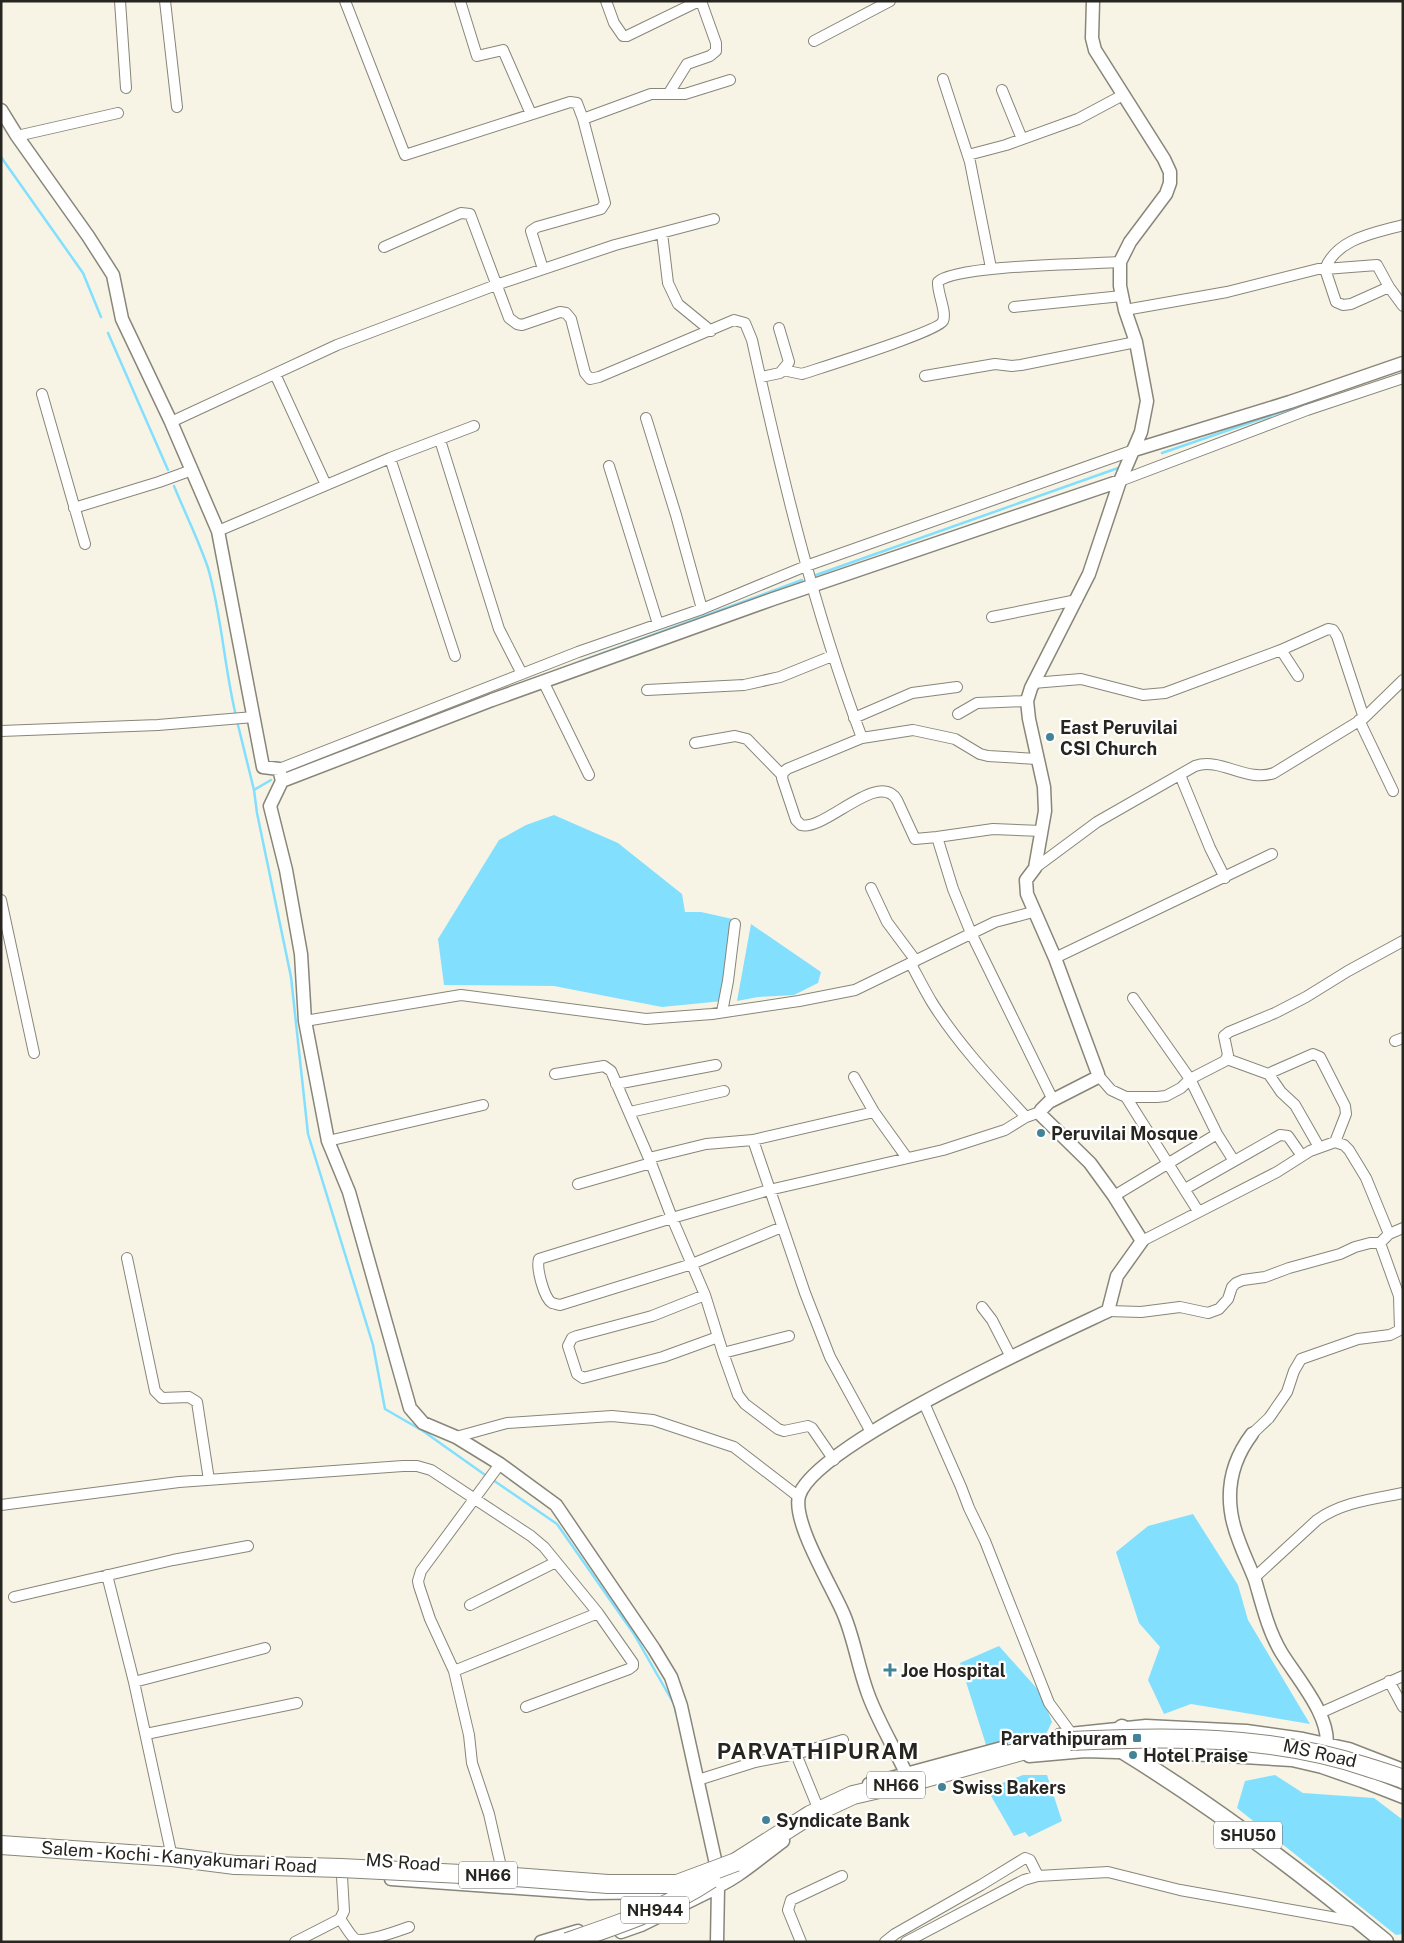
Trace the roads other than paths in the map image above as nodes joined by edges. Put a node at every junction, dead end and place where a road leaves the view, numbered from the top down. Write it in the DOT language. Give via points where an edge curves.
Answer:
graph roads {
  1 [pos="120,1"];
  2 [pos="165,1"];
  3 [pos="345,1"];
  4 [pos="460,1"];
  5 [pos="606,1"];
  6 [pos="700,1"];
  7 [pos="890,1"];
  8 [pos="1094,2"];
  9 [pos="814,41"];
  10 [pos="943,78"];
  11 [pos="730,80"];
  12 [pos="126,88"];
  13 [pos="1002,90"];
  14 [pos="669,94"];
  15 [pos="1124,95"];
  16 [pos="177,107"];
  17 [pos="1,110"];
  18 [pos="118,112"];
  19 [pos="531,114"];
  20 [pos="583,119"];
  21 [pos="17,136"];
  22 [pos="1022,139"];
  23 [pos="968,155"];
  24 [pos="714,219"];
  25 [pos="1403,225"];
  26 [pos="662,233"];
  27 [pos="384,247"];
  28 [pos="1120,262"];
  29 [pos="991,268"];
  30 [pos="543,269"];
  31 [pos="1325,269"];
  32 [pos="496,285"];
  33 [pos="1389,286"];
  34 [pos="1122,296"];
  35 [pos="1403,306"];
  36 [pos="1014,307"];
  37 [pos="1125,310"];
  38 [pos="780,328"];
  39 [pos="711,331"];
  40 [pos="1136,342"];
  41 [pos="1403,363"];
  42 [pos="783,370"];
  43 [pos="275,374"];
  44 [pos="925,376"];
  45 [pos="760,377"];
  46 [pos="1403,378"];
  47 [pos="42,394"];
  48 [pos="646,418"];
  49 [pos="171,422"];
  50 [pos="474,426"];
  51 [pos="440,440"];
  52 [pos="1134,450"];
  53 [pos="390,458"];
  54 [pos="610,466"];
  55 [pos="192,470"];
  56 [pos="1120,481"];
  57 [pos="326,485"];
  58 [pos="74,508"];
  59 [pos="218,531"];
  60 [pos="85,544"];
  61 [pos="806,566"];
  62 [pos="812,587"];
  63 [pos="1077,600"];
  64 [pos="702,609"];
  65 [pos="992,617"];
  66 [pos="658,624"];
  67 [pos="1281,650"];
  68 [pos="454,656"];
  69 [pos="832,656"];
  70 [pos="522,674"];
  71 [pos="1298,676"];
  72 [pos="1403,680"];
  73 [pos="543,682"];
  74 [pos="1033,683"];
  75 [pos="957,687"];
  76 [pos="647,690"];
  77 [pos="1027,701"];
  78 [pos="958,714"];
  79 [pos="254,717"];
  80 [pos="854,718"];
  81 [pos="1361,719"];
  82 [pos="1,731"];
  83 [pos="862,738"];
  84 [pos="695,743"];
  85 [pos="1037,758"];
  86 [pos="281,775"];
  87 [pos="589,775"];
  88 [pos="782,775"];
  89 [pos="1180,775"];
  90 [pos="1393,792"];
  91 [pos="1042,831"];
  92 [pos="937,837"];
  93 [pos="1272,854"];
  94 [pos="1035,868"];
  95 [pos="1224,878"];
  96 [pos="872,888"];
  97 [pos="1,900"];
  98 [pos="1034,912"];
  99 [pos="734,924"];
  100 [pos="970,933"];
  101 [pos="1403,941"];
  102 [pos="1055,958"];
  103 [pos="913,963"];
  104 [pos="1133,998"];
  105 [pos="722,1012"];
  106 [pos="305,1021"];
  107 [pos="34,1053"];
  108 [pos="1227,1059"];
  109 [pos="716,1064"];
  110 [pos="555,1074"];
  111 [pos="1270,1074"];
  112 [pos="1098,1075"];
  113 [pos="854,1077"];
  114 [pos="1190,1079"];
  115 [pos="616,1084"];
  116 [pos="724,1091"];
  117 [pos="1126,1098"];
  118 [pos="1053,1100"];
  119 [pos="482,1105"];
  120 [pos="630,1112"];
  121 [pos="874,1112"];
  122 [pos="1040,1112"];
  123 [pos="1026,1117"];
  124 [pos="1217,1134"];
  125 [pos="328,1140"];
  126 [pos="753,1140"];
  127 [pos="1335,1142"];
  128 [pos="1319,1147"];
  129 [pos="1302,1156"];
  130 [pos="907,1158"];
  131 [pos="650,1160"];
  132 [pos="1234,1161"];
  133 [pos="1168,1165"];
  134 [pos="578,1184"];
  135 [pos="1185,1189"];
  136 [pos="769,1190"];
  137 [pos="1114,1196"];
  138 [pos="1198,1211"];
  139 [pos="672,1218"];
  140 [pos="782,1226"];
  141 [pos="1403,1228"];
  142 [pos="1389,1234"];
  143 [pos="1142,1241"];
  144 [pos="1380,1243"];
  145 [pos="127,1258"];
  146 [pos="692,1264"];
  147 [pos="1398,1281"];
  148 [pos="705,1295"];
  149 [pos="982,1307"];
  150 [pos="1108,1311"];
  151 [pos="789,1336"];
  152 [pos="718,1338"];
  153 [pos="723,1353"];
  154 [pos="1011,1357"];
  155 [pos="924,1403"];
  156 [pos="871,1432"];
  157 [pos="1252,1434"];
  158 [pos="456,1437"];
  159 [pos="834,1460"];
  160 [pos="497,1469"];
  161 [pos="209,1480"];
  162 [pos="1403,1493"];
  163 [pos="799,1497"];
  164 [pos="475,1499"];
  165 [pos="1,1506"];
  166 [pos="248,1546"];
  167 [pos="556,1562"];
  168 [pos="107,1575"];
  169 [pos="1254,1578"];
  170 [pos="14,1597"];
  171 [pos="470,1606"];
  172 [pos="598,1613"];
  173 [pos="265,1648"];
  174 [pos="454,1671"];
  175 [pos="1403,1676"];
  176 [pos="1389,1681"];
  177 [pos="134,1682"];
  178 [pos="297,1703"];
  179 [pos="526,1707"];
  180 [pos="1403,1707"];
  181 [pos="1320,1713"];
  182 [pos="1122,1728"];
  183 [pos="1071,1733"];
  184 [pos="146,1734"];
  185 [pos="843,1740"];
  186 [pos="1327,1744"];
  187 [pos="1125,1752"];
  188 [pos="796,1754"];
  189 [pos="1322,1768"];
  190 [pos="1403,1770"];
  191 [pos="906,1773"];
  192 [pos="1403,1779"];
  193 [pos="698,1780"];
  194 [pos="1403,1797"];
  195 [pos="816,1803"];
  196 [pos="1,1845"];
  197 [pos="178,1858"];
  198 [pos="736,1862"];
  199 [pos="716,1864"];
  200 [pos="502,1870"];
  201 [pos="342,1876"];
  202 [pos="842,1876"];
  203 [pos="1038,1876"];
  204 [pos="718,1887"];
  205 [pos="680,1892"];
  206 [pos="340,1920"];
  207 [pos="1362,1923"];
  208 [pos="409,1927"];
  209 [pos="295,1942"];
  210 [pos="541,1942"];
  211 [pos="567,1942"];
  212 [pos="592,1942"];
  213 [pos="717,1942"];
  214 [pos="801,1942"];
  215 [pos="885,1942"];
  216 [pos="906,1942"];
  217 [pos="1385,1942"];
  1 -- 12 [label="street"];
  2 -- 16 [label="street"];
  3 -- 19 [label="street" via="405,155"];
  4 -- 19 [label="street" via="477,56 504,50"];
  5 -- 6 [label="street" via="614,24 627,36"];
  6 -- 14 [label="street" via="716,51 687,64"];
  7 -- 9 [label="street"];
  8 -- 15 [label="street" via="1092,38 1095,50"];
  10 -- 23 [label="street"];
  11 -- 14 [label="street" via="685,94"];
  13 -- 22 [label="street"];
  14 -- 20 [label="street" via="651,94"];
  15 -- 22 [label="street" via="1078,119"];
  15 -- 28 [label="street" via="1167,165 1170,182 1166,194 1130,242"];
  17 -- 21 [label="street"];
  18 -- 21 [label="street"];
  19 -- 20 [label="street" via="570,102 577,103"];
  20 -- 30 [label="street" via="605,199 604,207 531,231"];
  21 -- 49 [label="street" via="113,275 122,319"];
  22 -- 23 [label="street"];
  23 -- 29 [label="street"];
  24 -- 26 [label="street"];
  25 -- 31 [label="street" via="1347,243"];
  26 -- 30 [label="street"];
  26 -- 39 [label="street" via="668,283 678,304"];
  27 -- 32 [label="street" via="465,212 472,218"];
  28 -- 29 [label="street"];
  28 -- 34 [label="street"];
  29 -- 42 [label="street" via="947,277 938,282 944,318 940,325 802,374"];
  30 -- 32 [label="street"];
  31 -- 33 [label="street" via="1377,265"];
  31 -- 33 [label="street" via="1336,302 1343,306"];
  31 -- 37 [label="street" via="1227,292"];
  32 -- 39 [label="street" via="512,322 522,325 560,312 566,313 571,319 585,373 590,379"];
  32 -- 43 [label="street" via="337,345"];
  33 -- 35 [label="street"];
  34 -- 36 [label="street"];
  34 -- 37 [label="street"];
  37 -- 40 [label="street"];
  38 -- 42 [label="street" via="789,362"];
  39 -- 45 [label="street" via="734,320 745,323"];
  40 -- 44 [label="street" via="1021,365 995,364"];
  40 -- 52 [label="street" via="1147,401"];
  41 -- 52 [label="street"];
  42 -- 45 [label="street"];
  43 -- 49 [label="street"];
  43 -- 57 [label="street"];
  45 -- 61 [label="street"];
  46 -- 56 [label="street" via="1307,410"];
  47 -- 58 [label="street"];
  48 -- 64 [label="street"];
  49 -- 55 [label="street"];
  50 -- 51 [label="street"];
  51 -- 53 [label="street"];
  51 -- 70 [label="street" via="499,629"];
  52 -- 56 [label="street"];
  52 -- 61 [label="street"];
  53 -- 57 [label="street"];
  53 -- 68 [label="street"];
  54 -- 66 [label="street"];
  55 -- 58 [label="street"];
  55 -- 59 [label="street"];
  56 -- 62 [label="street"];
  56 -- 63 [label="street"];
  57 -- 59 [label="street"];
  58 -- 60 [label="street"];
  59 -- 79 [label="street"];
  61 -- 62 [label="street"];
  61 -- 64 [label="street"];
  62 -- 69 [label="street"];
  62 -- 73 [label="street"];
  63 -- 65 [label="street"];
  63 -- 74 [label="street"];
  64 -- 66 [label="street"];
  66 -- 70 [label="street"];
  67 -- 71 [label="street"];
  67 -- 74 [label="street" via="1165,694 1143,695 1081,679"];
  67 -- 81 [label="street" via="1323,630 1333,630"];
  69 -- 76 [label="street" via="780,677 744,685"];
  69 -- 80 [label="street"];
  70 -- 86 [label="street"];
  72 -- 81 [label="street"];
  73 -- 86 [label="street"];
  73 -- 87 [label="street"];
  74 -- 77 [label="street"];
  75 -- 80 [label="street" via="912,693"];
  77 -- 78 [label="street" via="977,703"];
  77 -- 85 [label="street"];
  79 -- 82 [label="street" via="158,725"];
  79 -- 86 [label="street" via="263,768"];
  80 -- 83 [label="street"];
  81 -- 89 [label="street" via="1268,776 1207,764 1195,766"];
  81 -- 90 [label="street"];
  83 -- 85 [label="street" via="913,730 955,738 988,756"];
  83 -- 88 [label="street" via="787,769"];
  84 -- 88 [label="street" via="741,736"];
  85 -- 91 [label="street" via="1044,787"];
  86 -- 106 [label="street" via="270,806 286,870 301,954"];
  88 -- 92 [label="street" via="796,820 801,825 812,825 864,797 889,792 894,794 915,839"];
  89 -- 94 [label="street" via="1097,822"];
  89 -- 95 [label="street"];
  91 -- 92 [label="street" via="993,829"];
  91 -- 94 [label="street"];
  92 -- 100 [label="street"];
  93 -- 95 [label="street"];
  94 -- 98 [label="street" via="1026,880"];
  95 -- 102 [label="street"];
  96 -- 103 [label="street" via="887,922"];
  97 -- 107 [label="street"];
  98 -- 100 [label="street" via="995,922"];
  98 -- 102 [label="street"];
  99 -- 105 [label="street"];
  100 -- 103 [label="street"];
  100 -- 118 [label="street"];
  101 -- 108 [label="street" via="1306,997 1229,1032 1224,1036"];
  102 -- 112 [label="street"];
  103 -- 105 [label="street" via="855,990"];
  103 -- 123 [label="street" via="933,1004 962,1044"];
  104 -- 114 [label="street"];
  105 -- 106 [label="street" via="646,1019 461,996"];
  106 -- 125 [label="street"];
  108 -- 111 [label="street"];
  108 -- 114 [label="street"];
  109 -- 115 [label="street"];
  110 -- 115 [label="street" via="604,1066 611,1071"];
  111 -- 127 [label="street" via="1313,1054 1319,1056 1345,1106 1346,1114"];
  111 -- 128 [label="street" via="1274,1083 1295,1105"];
  112 -- 117 [label="street" via="1111,1090"];
  112 -- 118 [label="street"];
  113 -- 121 [label="street"];
  114 -- 117 [label="street" via="1166,1096"];
  114 -- 124 [label="street"];
  115 -- 120 [label="street"];
  116 -- 120 [label="street"];
  117 -- 133 [label="street"];
  118 -- 122 [label="street"];
  119 -- 125 [label="street"];
  120 -- 131 [label="street"];
  121 -- 126 [label="street"];
  121 -- 130 [label="street"];
  122 -- 123 [label="street"];
  122 -- 137 [label="street" via="1043,1119 1090,1163"];
  123 -- 130 [label="street" via="1006,1130"];
  124 -- 132 [label="street"];
  124 -- 133 [label="street"];
  125 -- 158 [label="street" via="349,1192 410,1408 423,1423"];
  126 -- 131 [label="street" via="706,1144"];
  126 -- 136 [label="street"];
  127 -- 128 [label="street"];
  127 -- 142 [label="street" via="1349,1150 1362,1171"];
  128 -- 129 [label="street"];
  129 -- 132 [label="street" via="1288,1136 1280,1135"];
  129 -- 138 [label="street"];
  130 -- 136 [label="street"];
  131 -- 134 [label="street"];
  131 -- 139 [label="street"];
  132 -- 135 [label="street"];
  133 -- 135 [label="street"];
  133 -- 137 [label="street"];
  135 -- 138 [label="street"];
  136 -- 139 [label="street"];
  136 -- 140 [label="street"];
  137 -- 143 [label="street"];
  138 -- 143 [label="street"];
  139 -- 146 [label="street"];
  139 -- 146 [label="street" via="539,1260 538,1267 548,1299 560,1305"];
  140 -- 146 [label="street"];
  140 -- 156 [label="street" via="830,1357"];
  141 -- 142 [label="street"];
  142 -- 144 [label="street"];
  143 -- 150 [label="street" via="1117,1276"];
  144 -- 147 [label="street"];
  144 -- 150 [label="street" via="1355,1247 1265,1277 1243,1280 1232,1287 1228,1299 1219,1309 1208,1314 1180,1307 1141,1312"];
  145 -- 161 [label="street" via="156,1391 162,1398 189,1397 197,1402"];
  146 -- 148 [label="street"];
  147 -- 157 [label="street" via="1400,1330 1390,1335 1358,1339 1301,1359 1287,1392 1269,1418"];
  148 -- 152 [label="street"];
  148 -- 152 [label="street" via="652,1316 577,1336 568,1346 577,1374 583,1378 663,1357"];
  149 -- 154 [label="street"];
  150 -- 154 [label="street"];
  151 -- 153 [label="street"];
  152 -- 153 [label="street"];
  153 -- 159 [label="street" via="738,1395 745,1404 778,1429 812,1428"];
  154 -- 155 [label="street"];
  155 -- 156 [label="street"];
  155 -- 183 [label="street" via="985,1541 1049,1703"];
  156 -- 159 [label="street"];
  157 -- 169 [label="street" via="1237,1456 1229,1488 1234,1526"];
  158 -- 160 [label="street"];
  158 -- 163 [label="street" via="507,1423 612,1416 653,1420 734,1447"];
  159 -- 163 [label="street" via="814,1475"];
  160 -- 164 [label="street"];
  160 -- 193 [label="street" via="556,1505 654,1649 671,1677 681,1706"];
  161 -- 164 [label="street" via="416,1466 430,1470"];
  161 -- 165 [label="street"];
  162 -- 169 [label="street" via="1340,1506 1328,1512"];
  163 -- 191 [label="street" via="798,1512 808,1539 844,1616 868,1693"];
  164 -- 167 [label="street" via="531,1536"];
  164 -- 174 [label="street" via="421,1571 418,1581 430,1619"];
  166 -- 168 [label="street"];
  167 -- 171 [label="street"];
  167 -- 172 [label="street"];
  168 -- 170 [label="street"];
  168 -- 177 [label="street"];
  169 -- 181 [label="street" via="1279,1649"];
  172 -- 174 [label="street"];
  172 -- 179 [label="street" via="632,1661 632,1668"];
  173 -- 177 [label="street"];
  174 -- 200 [label="street" via="472,1763 490,1814"];
  175 -- 176 [label="street"];
  176 -- 180 [label="street"];
  176 -- 181 [label="street"];
  177 -- 184 [label="street"];
  178 -- 184 [label="street"];
  181 -- 186 [label="street"];
  182 -- 183 [label="street"];
  182 -- 186 [label="street" via="1146,1726 1246,1731"];
  182 -- 187 [label="main road"];
  183 -- 191 [label="street"];
  184 -- 197 [label="street"];
  185 -- 188 [label="street"];
  186 -- 189 [label="street"];
  186 -- 190 [label="street"];
  187 -- 189 [label="street, MS Road" via="1292,1760"];
  187 -- 204 [label="street, MS Road" via="1029,1755 957,1777 855,1801 816,1818"];
  187 -- 207 [label="main road, SHU50" via="1278,1856"];
  188 -- 193 [label="street" via="754,1762"];
  188 -- 195 [label="street"];
  189 -- 194 [label="street, MS Road"];
  191 -- 195 [label="street"];
  192 -- 198 [label="highway, Salem - Kochi - Kanyakumari Road / NH66, bridge" via="1298,1748 1230,1741 1137,1738 1070,1741 852,1795 810,1814"];
  193 -- 199 [label="street"];
  195 -- 199 [label="street"];
  196 -- 197 [label="highway, Salem - Kochi - Kanyakumari Road / NH66"];
  197 -- 198 [label="highway, Salem - Kochi - Kanyakumari Road / NH66, bridge" via="235,1865 608,1884 676,1884"];
  197 -- 200 [label="street"];
  197 -- 201 [label="street, MS Road" via="230,1870"];
  198 -- 211 [label="highway, NH944, bridge" via="685,1896 654,1911"];
  199 -- 200 [label="street" via="675,1877 634,1880"];
  199 -- 204 [label="street"];
  199 -- 205 [label="street, MS Road"];
  201 -- 205 [label="street, MS Road" via="589,1893"];
  201 -- 206 [label="street" via="344,1911"];
  202 -- 214 [label="street" via="790,1900 788,1910"];
  203 -- 207 [label="street" via="1108,1872 1180,1890"];
  203 -- 215 [label="street" via="1030,1860 1024,1858"];
  203 -- 216 [label="street" via="1024,1880"];
  204 -- 205 [label="street, MS Road"];
  204 -- 212 [label="street, MS Road" via="641,1925"];
  204 -- 213 [label="street"];
  205 -- 210 [label="street, MS Road" via="634,1913"];
  206 -- 208 [label="street" via="355,1939 361,1941 370,1941"];
  206 -- 209 [label="street"];
  207 -- 217 [label="main road, SHU50"];
}
